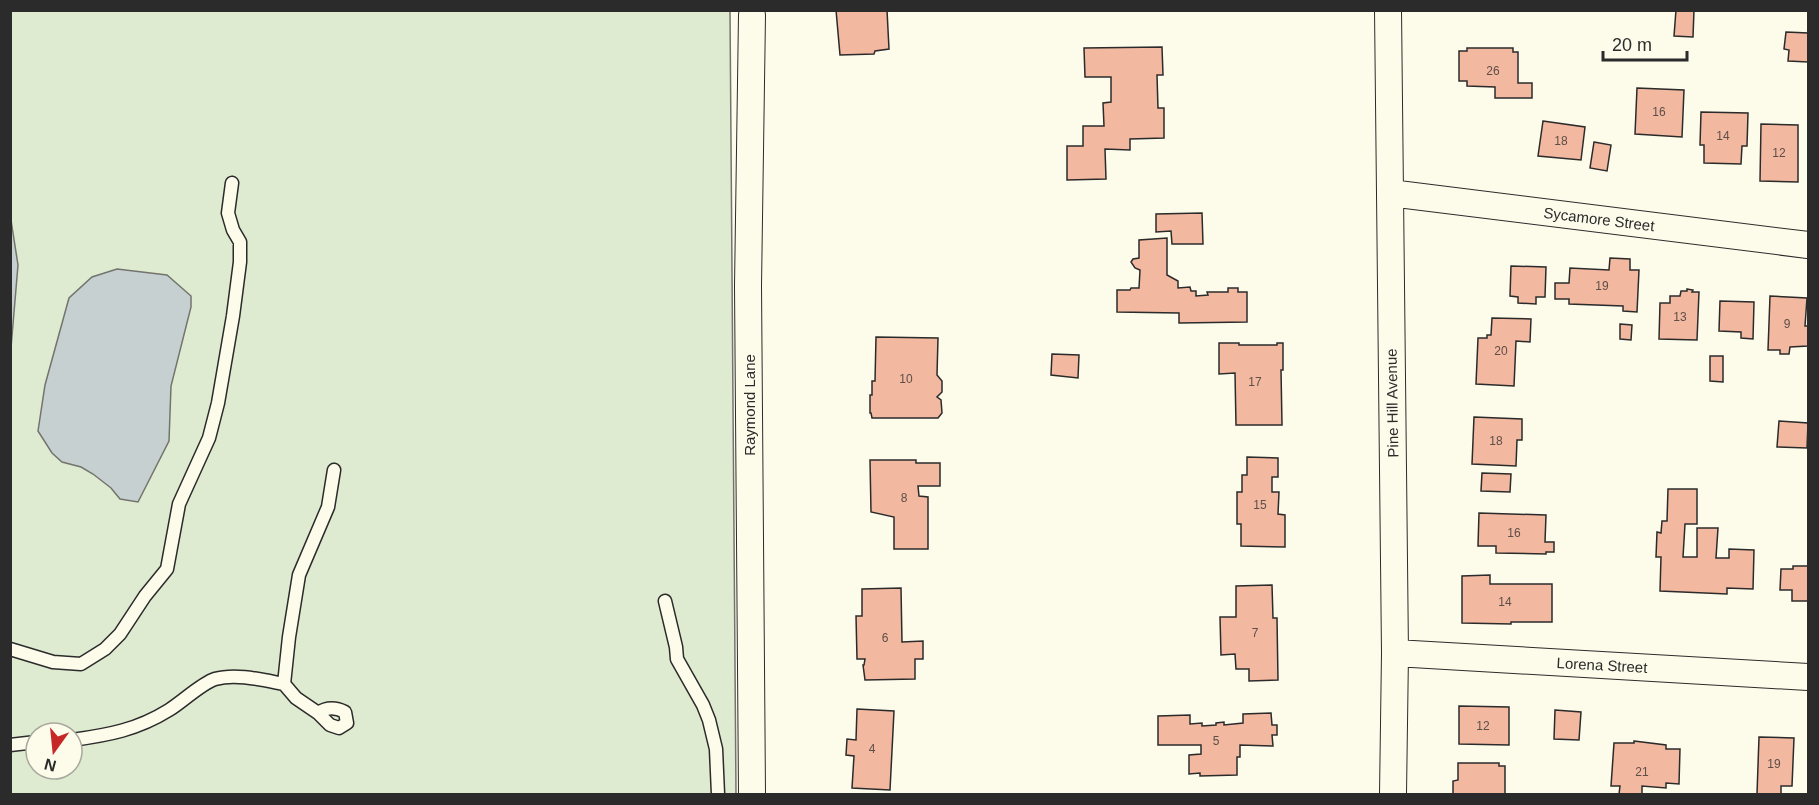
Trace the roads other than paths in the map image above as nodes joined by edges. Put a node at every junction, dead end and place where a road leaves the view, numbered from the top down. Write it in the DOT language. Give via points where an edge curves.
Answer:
graph roads {
  1 [pos="1388,10"];
  2 [pos="752,15"];
  3 [pos="232,183"];
  4 [pos="1390,194"];
  5 [pos="1809,245"];
  6 [pos="334,470"];
  7 [pos="664,601"];
  8 [pos="10,649"];
  9 [pos="1395,653"];
  10 [pos="1809,677"];
  11 [pos="284,684"];
  12 [pos="318,713"];
  13 [pos="84,738"];
  14 [pos="718,795"];
  15 [pos="752,795"];
  16 [pos="1393,795"];
  1 -- 4 [label="street, Pine Hill Avenue"];
  2 -- 15 [label="street, Raymond Lane" via="748,286"];
  3 -- 8 [label="lane" via="228,213 240,242 233,316 210,438 179,504 167,569 120,634 81,664 53,662"];
  4 -- 5 [label="street, Sycamore Street"];
  4 -- 9 [label="street, Pine Hill Avenue"];
  6 -- 11 [label="lane" via="328,507 299,575"];
  7 -- 14 [label="lane" via="677,659 710,720"];
  9 -- 10 [label="street, Lorena Street"];
  9 -- 16 [label="street, Pine Hill Avenue"];
  11 -- 12 [label="lane"];
  11 -- 13 [label="lane" via="231,677 214,680 137,726"];
}
